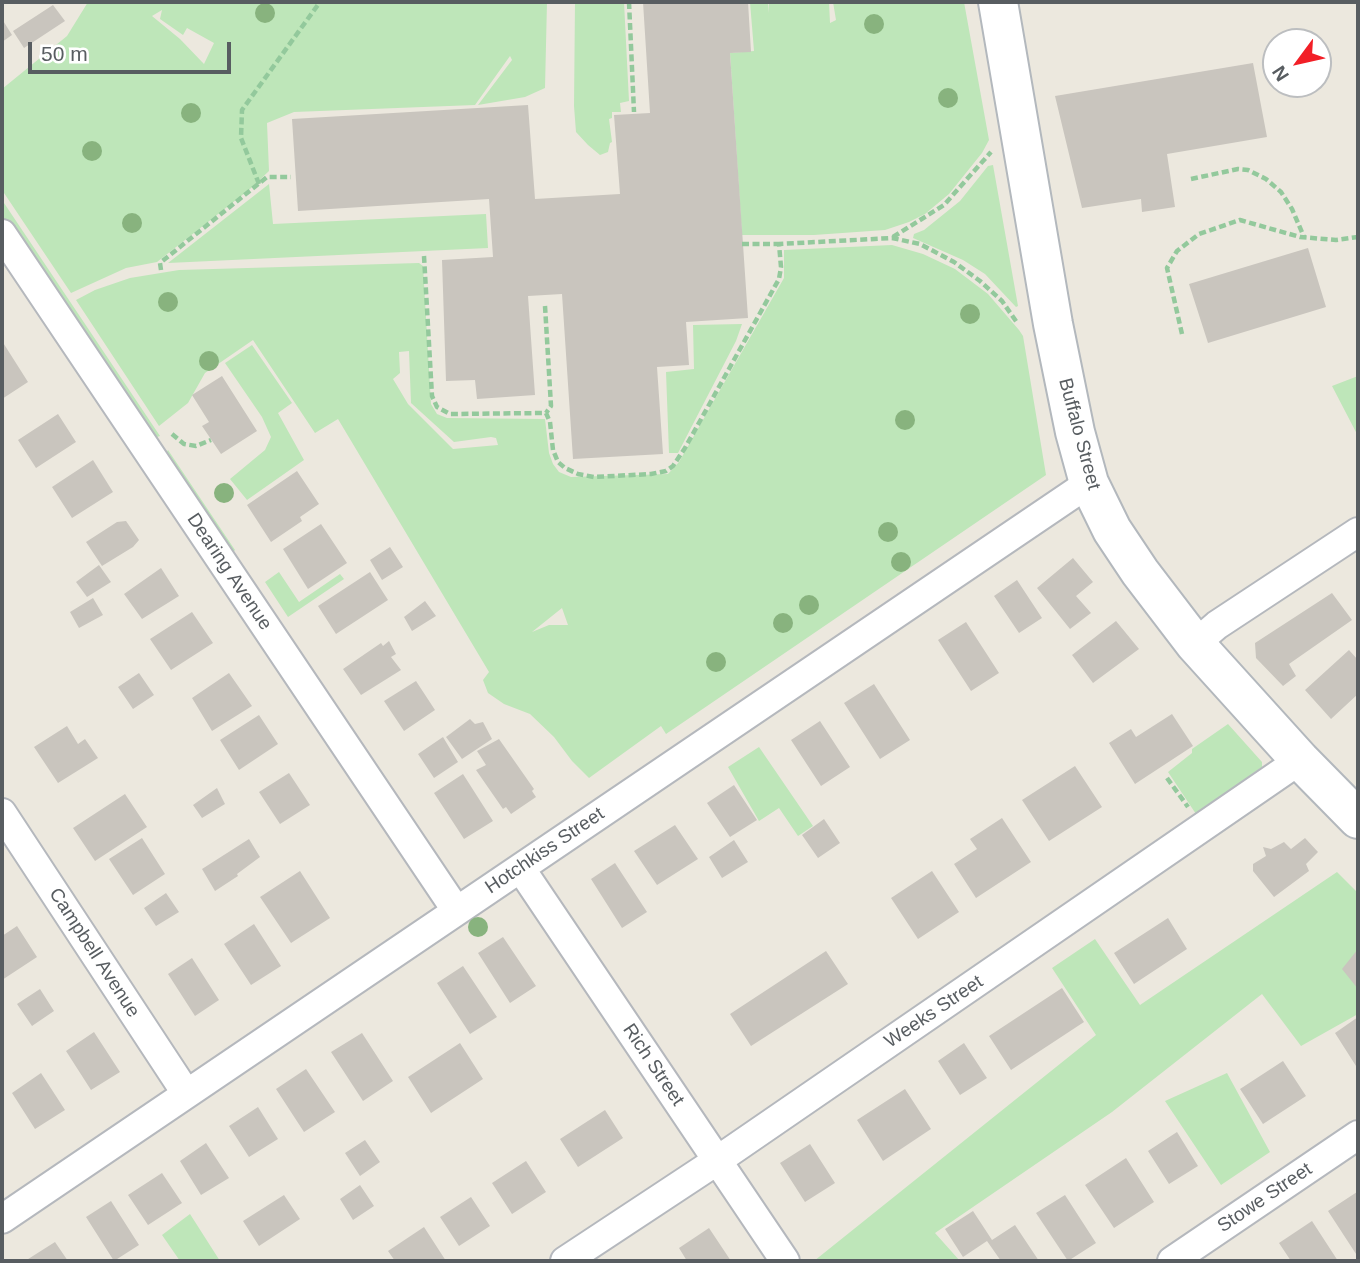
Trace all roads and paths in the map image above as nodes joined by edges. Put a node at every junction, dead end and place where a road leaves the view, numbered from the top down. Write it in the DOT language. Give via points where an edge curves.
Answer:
graph roads {
  1 [pos="320,2"];
  2 [pos="629,2"];
  3 [pos="998,2"];
  4 [pos="634,112"];
  5 [pos="995,148"];
  6 [pos="290,177"];
  7 [pos="1191,179"];
  8 [pos="259,184"];
  9 [pos="2,234"];
  10 [pos="1358,237"];
  11 [pos="892,238"];
  12 [pos="1304,238"];
  13 [pos="743,244"];
  14 [pos="779,244"];
  15 [pos="424,256"];
  16 [pos="161,270"];
  17 [pos="545,306"];
  18 [pos="1020,326"];
  19 [pos="1182,334"];
  20 [pos="546,413"];
  21 [pos="171,434"];
  22 [pos="211,440"];
  23 [pos="1089,483"];
  24 [pos="1358,532"];
  25 [pos="1195,643"];
  26 [pos="1300,760"];
  27 [pos="2,813"];
  28 [pos="1358,819"];
  29 [pos="520,869"];
  30 [pos="456,910"];
  31 [pos="186,1093"];
  32 [pos="1358,1135"];
  33 [pos="718,1160"];
  34 [pos="2,1219"];
  35 [pos="565,1261"];
  36 [pos="785,1261"];
  37 [pos="1172,1261"];
  1 -- 8 [label="path" via="242,110 241,138"];
  2 -- 4 [label="path"];
  3 -- 23 [label="street, Buffalo Street" via="1053,324"];
  5 -- 11 [label="path" via="944,205"];
  6 -- 8 [label="path" via="267,177"];
  7 -- 12 [label="path" via="1238,169 1266,179 1292,209"];
  8 -- 16 [label="path" via="160,263"];
  9 -- 30 [label="street, Dearing Avenue"];
  10 -- 12 [label="path"];
  11 -- 14 [label="path"];
  11 -- 18 [label="path" via="920,244 954,262 1002,301"];
  12 -- 19 [label="path" via="1240,220 1214,227 1182,247 1167,268"];
  13 -- 14 [label="path"];
  14 -- 20 [label="path" via="779,279 673,466 666,471 594,477 565,468 553,450"];
  15 -- 20 [label="path" via="432,396 437,407 461,415"];
  17 -- 20 [label="path" via="551,406"];
  21 -- 22 [label="path" via="196,446"];
  23 -- 25 [label="street, Buffalo Street" via="1112,530"];
  23 -- 29 [label="street, Hotchkiss Street"];
  24 -- 25 [label="street"];
  25 -- 26 [label="street, Buffalo Street"];
  26 -- 28 [label="street, Buffalo Street"];
  26 -- 33 [label="street, Weeks Street"];
  27 -- 31 [label="street, Campbell Avenue"];
  29 -- 30 [label="street, Hotchkiss Street"];
  29 -- 33 [label="street, Rich Street"];
  30 -- 31 [label="street, Hotchkiss Street"];
  31 -- 34 [label="street, Hotchkiss Street"];
  32 -- 37 [label="street, Stowe Street"];
  33 -- 35 [label="street, Weeks Street"];
  33 -- 36 [label="street, Rich Street"];
}
